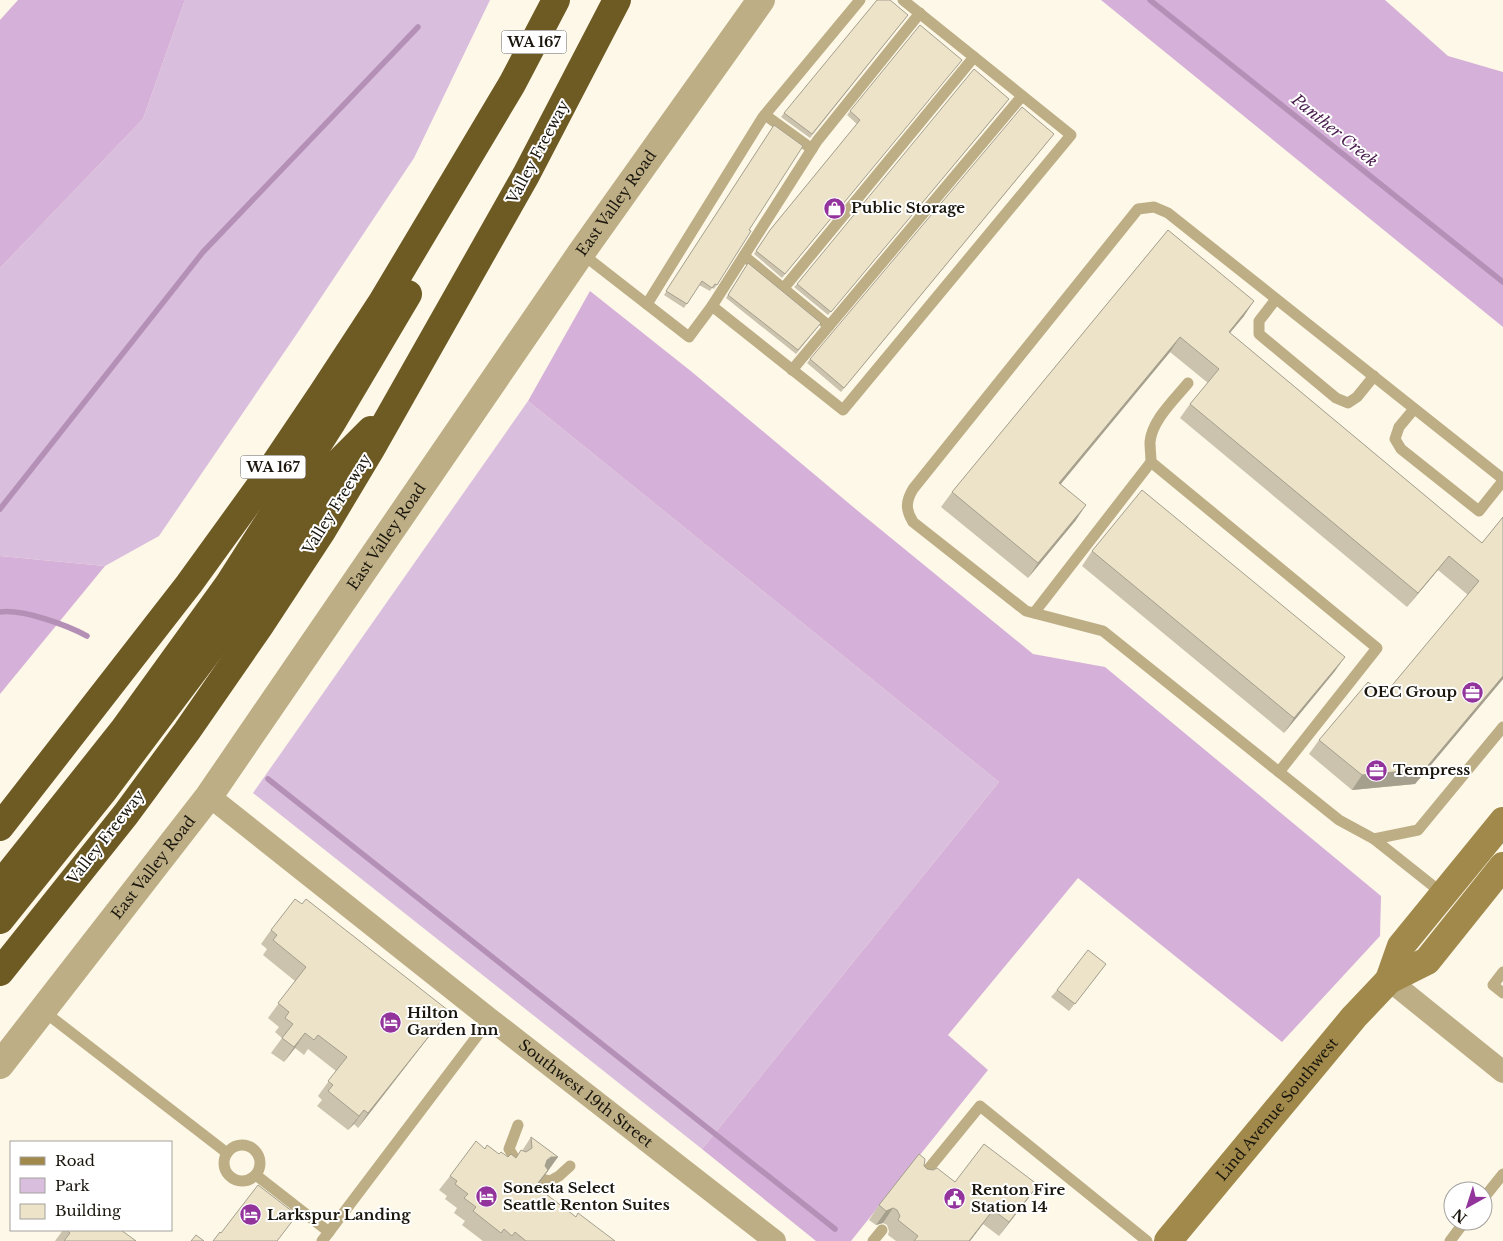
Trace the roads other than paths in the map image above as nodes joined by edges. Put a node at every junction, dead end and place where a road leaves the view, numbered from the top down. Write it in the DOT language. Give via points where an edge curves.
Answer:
graph roads {
  1 [pos="556,0"];
  2 [pos="617,0"];
  3 [pos="762,0"];
  4 [pos="860,0"];
  5 [pos="903,0"];
  6 [pos="920,13"];
  7 [pos="974,57"];
  8 [pos="512,84"];
  9 [pos="1022,96"];
  10 [pos="765,115"];
  11 [pos="812,149"];
  12 [pos="581,253"];
  13 [pos="744,256"];
  14 [pos="783,288"];
  15 [pos="1276,299"];
  16 [pos="647,304"];
  17 [pos="712,306"];
  18 [pos="829,326"];
  19 [pos="792,370"];
  20 [pos="1374,376"];
  21 [pos="1188,383"];
  22 [pos="398,402"];
  23 [pos="1414,408"];
  24 [pos="1151,462"];
  25 [pos="1503,480"];
  26 [pos="1034,613"];
  27 [pos="1503,727"];
  28 [pos="1279,772"];
  29 [pos="209,796"];
  30 [pos="1503,821"];
  31 [pos="0,827"];
  32 [pos="1374,839"];
  33 [pos="1503,866"];
  34 [pos="0,884"];
  35 [pos="1442,893"];
  36 [pos="0,920"];
  37 [pos="0,972"];
  38 [pos="1503,972"];
  39 [pos="1389,980"];
  40 [pos="1503,993"];
  41 [pos="42,1010"];
  42 [pos="490,1020"];
  43 [pos="0,1065"];
  44 [pos="1503,1072"];
  45 [pos="518,1125"];
  46 [pos="227,1153"];
  47 [pos="515,1159"];
  48 [pos="570,1166"];
  49 [pos="1503,1174"];
  50 [pos="256,1175"];
  51 [pos="921,1178"];
  52 [pos="542,1179"];
  53 [pos="1493,1186"];
  54 [pos="882,1230"];
  55 [pos="1458,1231"];
  56 [pos="326,1236"];
  57 [pos="775,1241"];
  58 [pos="873,1241"];
  59 [pos="1147,1241"];
  60 [pos="1168,1241"];
  61 [pos="1450,1241"];
  1 -- 8 [label="highway, WA 167"];
  2 -- 22 [label="highway, Valley Freeway / WA 167" via="526,175"];
  3 -- 12 [label="street, East Valley Road"];
  4 -- 10 [label="lane"];
  5 -- 6 [label="lane"];
  6 -- 7 [label="lane"];
  6 -- 11 [label="lane"];
  7 -- 9 [label="lane"];
  7 -- 14 [label="lane"];
  8 -- 31 [label="highway, WA 167" via="382,302 257,490 189,584"];
  8 -- 34 [label="highway" via="509,116 498,138 331,424 222,593 124,729"];
  9 -- 18 [label="lane"];
  9 -- 19 [label="lane" via="1071,135 844,410"];
  10 -- 11 [label="lane"];
  10 -- 16 [label="lane"];
  11 -- 13 [label="lane"];
  12 -- 16 [label="lane"];
  12 -- 29 [label="street, East Valley Road"];
  13 -- 14 [label="lane"];
  13 -- 17 [label="lane"];
  14 -- 18 [label="lane"];
  15 -- 20 [label="lane"];
  15 -- 20 [label="lane" via="1259,321 1259,334 1336,398 1348,403"];
  15 -- 26 [label="lane" via="1168,213 1154,207 1138,209 913,488 907,499 907,512 914,522 1026,611"];
  16 -- 17 [label="lane" via="688,337"];
  17 -- 19 [label="lane"];
  18 -- 19 [label="lane"];
  20 -- 23 [label="lane"];
  21 -- 24 [label="lane" via="1153,431"];
  22 -- 36 [label="highway" via="334,467 253,592 102,793"];
  22 -- 37 [label="highway, Valley Freeway / WA 167" via="322,531 192,723 126,814"];
  23 -- 25 [label="lane"];
  23 -- 25 [label="lane" via="1399,427 1395,438 1401,449 1479,511"];
  24 -- 26 [label="lane"];
  24 -- 28 [label="lane" via="1377,648"];
  26 -- 28 [label="lane" via="1103,631"];
  27 -- 32 [label="lane" via="1418,830"];
  28 -- 32 [label="lane" via="1339,820"];
  29 -- 41 [label="street, East Valley Road"];
  29 -- 42 [label="street, Southwest 19th Street"];
  30 -- 35 [label="main road, Lind Avenue Southwest"];
  32 -- 35 [label="lane"];
  33 -- 39 [label="main road, Lind Avenue Southwest" via="1427,961"];
  35 -- 39 [label="main road, Lind Avenue Southwest" via="1401,946"];
  38 -- 40 [label="lane" via="1493,985"];
  39 -- 44 [label="street"];
  39 -- 60 [label="main road, Lind Avenue Southwest" via="1354,1017"];
  41 -- 43 [label="street, East Valley Road"];
  41 -- 46 [label="lane"];
  42 -- 56 [label="lane"];
  42 -- 57 [label="street, Southwest 19th Street"];
  45 -- 47 [label="lane" via="509,1149"];
  46 -- 50 [label="lane" via="224,1165 228,1176 246,1181"];
  46 -- 50 [label="lane" via="242,1145 253,1149 260,1164"];
  48 -- 52 [label="lane" via="550,1181"];
  49 -- 53 [label="lane"];
  50 -- 56 [label="lane"];
  51 -- 59 [label="lane" via="980,1106"];
  54 -- 58 [label="lane"];
  55 -- 61 [label="lane"];
}
